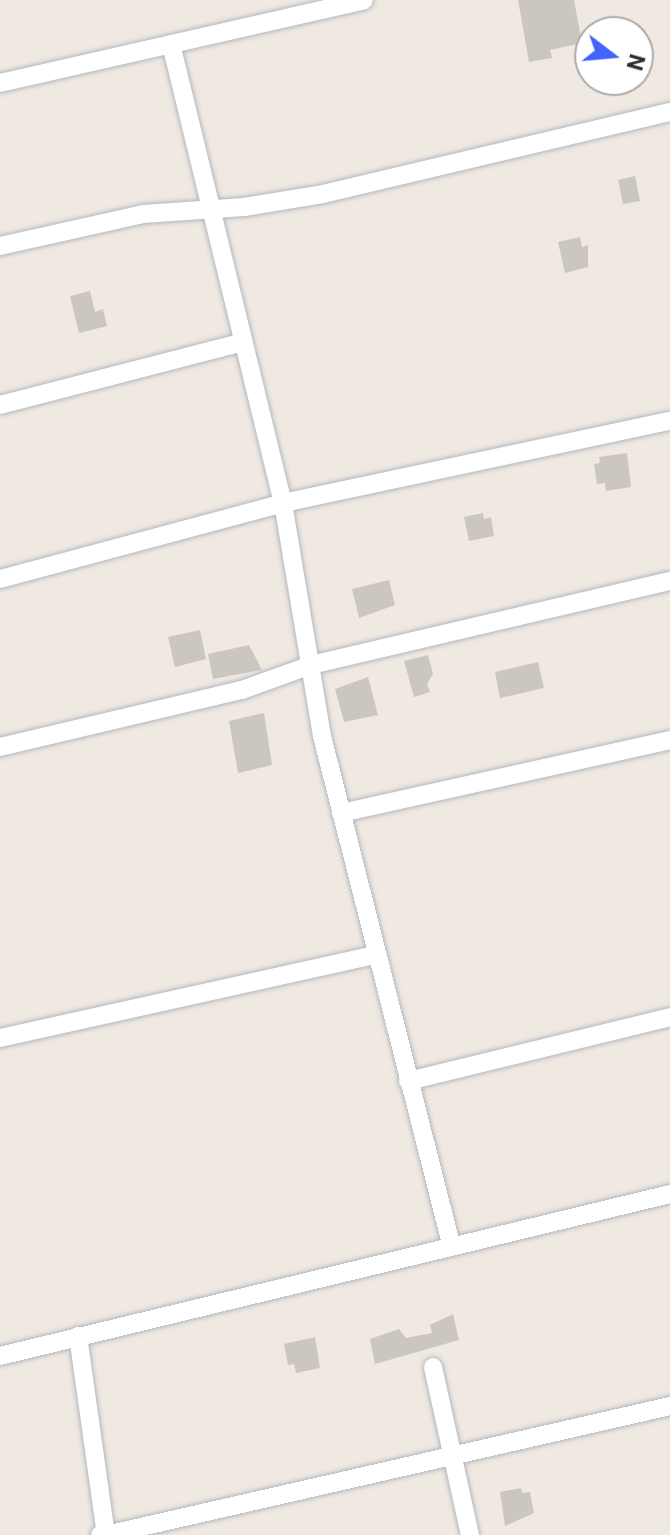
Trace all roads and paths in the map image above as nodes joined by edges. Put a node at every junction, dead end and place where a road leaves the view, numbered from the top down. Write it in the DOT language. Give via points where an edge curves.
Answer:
graph roads {
  1 [pos="353,1"];
  2 [pos="171,44"];
  3 [pos="0,83"];
  4 [pos="670,112"];
  5 [pos="210,210"];
  6 [pos="0,246"];
  7 [pos="243,342"];
  8 [pos="0,405"];
  9 [pos="670,421"];
  10 [pos="283,503"];
  11 [pos="0,579"];
  12 [pos="670,581"];
  13 [pos="311,665"];
  14 [pos="670,740"];
  15 [pos="0,747"];
  16 [pos="341,813"];
  17 [pos="375,955"];
  18 [pos="670,1017"];
  19 [pos="0,1038"];
  20 [pos="408,1081"];
  21 [pos="670,1194"];
  22 [pos="451,1244"];
  23 [pos="78,1336"];
  24 [pos="0,1356"];
  25 [pos="433,1367"];
  26 [pos="670,1406"];
  27 [pos="451,1456"];
  28 [pos="104,1535"];
  29 [pos="470,1535"];
  1 -- 2 [label="street"];
  2 -- 3 [label="street"];
  2 -- 5 [label="street"];
  4 -- 5 [label="street" via="323,194"];
  5 -- 6 [label="street" via="143,214"];
  5 -- 7 [label="street"];
  7 -- 8 [label="street"];
  7 -- 10 [label="street"];
  9 -- 10 [label="street"];
  10 -- 11 [label="street"];
  10 -- 13 [label="street"];
  12 -- 13 [label="street"];
  13 -- 15 [label="street" via="242,690"];
  13 -- 16 [label="street"];
  14 -- 16 [label="street"];
  16 -- 17 [label="street"];
  17 -- 19 [label="street"];
  17 -- 20 [label="street"];
  18 -- 20 [label="street"];
  20 -- 22 [label="street"];
  21 -- 22 [label="street"];
  22 -- 23 [label="street" via="319,1281"];
  23 -- 24 [label="street"];
  23 -- 28 [label="street"];
  25 -- 27 [label="street"];
  26 -- 27 [label="street"];
  27 -- 28 [label="street"];
  27 -- 29 [label="street"];
}
